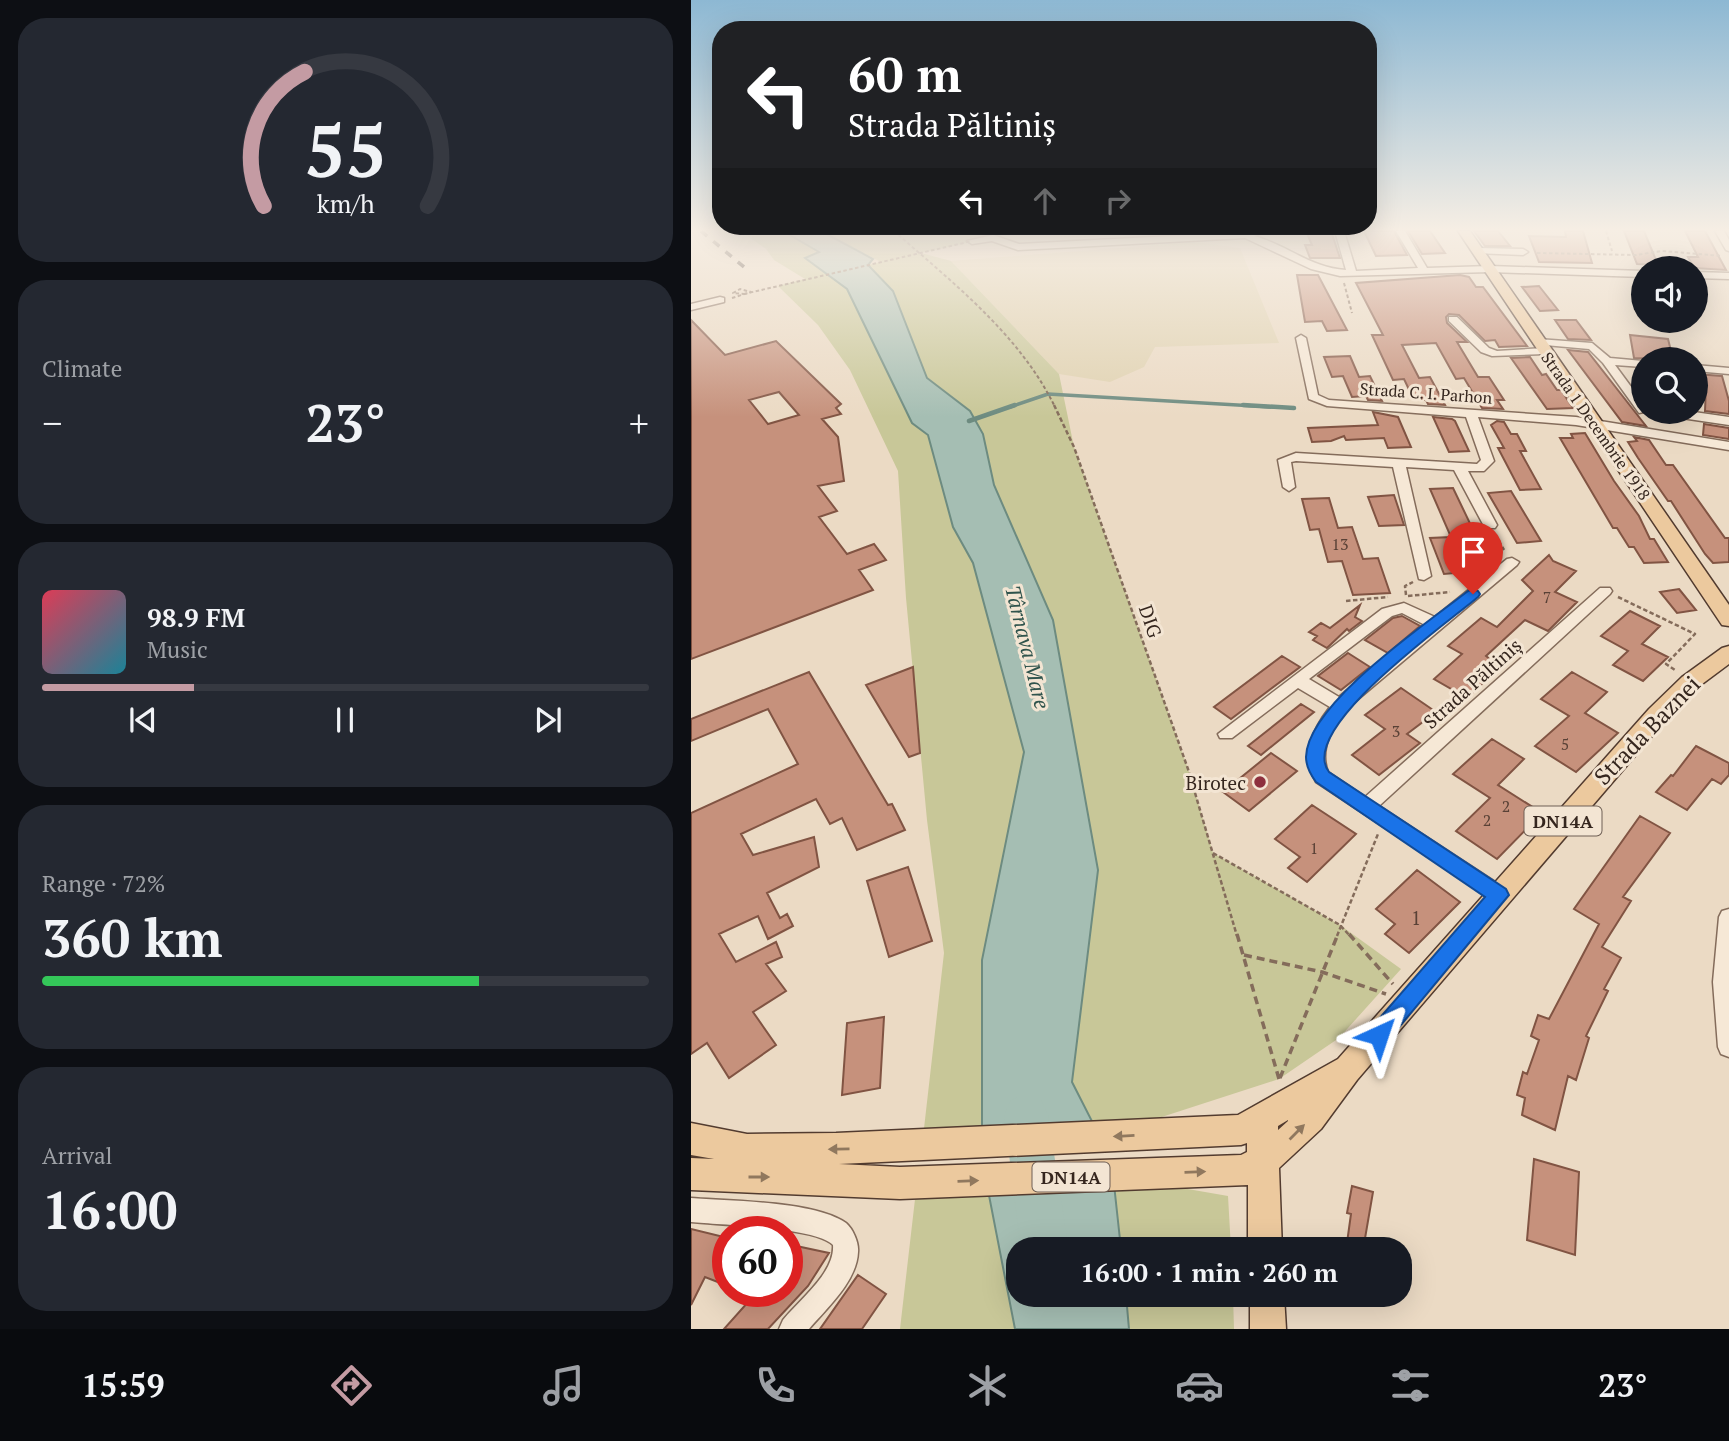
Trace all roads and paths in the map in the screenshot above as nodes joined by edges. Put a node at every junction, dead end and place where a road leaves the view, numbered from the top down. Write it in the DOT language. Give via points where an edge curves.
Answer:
graph roads {
  1 [pos="749,293"];
  2 [pos="965,293"];
  3 [pos="1347,293"];
  4 [pos="1506,293"];
  5 [pos="720,300"];
  6 [pos="691,307"];
  7 [pos="1352,313"];
  8 [pos="1453,319"];
  9 [pos="1301,338"];
  10 [pos="1541,347"];
  11 [pos="1607,361"];
  12 [pos="1631,363"];
  13 [pos="1708,369"];
  14 [pos="1729,371"];
  15 [pos="1631,394"];
  16 [pos="1470,412"];
  17 [pos="1708,418"];
  18 [pos="1729,421"];
  19 [pos="1649,424"];
  20 [pos="1597,425"];
  21 [pos="1655,436"];
  22 [pos="1729,446"];
  23 [pos="1399,464"];
  24 [pos="1459,467"];
  25 [pos="1289,487"];
  26 [pos="1490,525"];
  27 [pos="1512,562"];
  28 [pos="1424,576"];
  29 [pos="1605,591"];
  30 [pos="1404,608"];
  31 [pos="1729,620"];
  32 [pos="1436,624"];
  33 [pos="1729,653"];
  34 [pos="1298,680"];
  35 [pos="1690,682"];
  36 [pos="1341,706"];
  37 [pos="1226,734"];
  38 [pos="1366,807"];
  39 [pos="1384,819"];
  40 [pos="1213,853"];
  41 [pos="1499,895"];
  42 [pos="1729,917"];
  43 [pos="1340,925"];
  44 [pos="1243,955"];
  45 [pos="1322,972"];
  46 [pos="1409,1002"];
  47 [pos="1729,1047"];
  48 [pos="1348,1069"];
  49 [pos="1279,1079"];
  50 [pos="1251,1125"];
  51 [pos="691,1139"];
  52 [pos="1252,1167"];
  53 [pos="691,1174"];
  54 [pos="691,1210"];
  55 [pos="1263,1237"];
  56 [pos="1267,1307"];
  57 [pos="792,1329"];
  58 [pos="1268,1329"];
  1 -- 5 [label="path, bridge"];
  2 -- 40 [label="path, DIG" via="1044,385 1074,447 1188,769"];
  3 -- 7 [label="path"];
  4 -- 10 [label="main road, Strada 1 Decembrie 1918"];
  5 -- 6 [label="street"];
  8 -- 10 [label="street" via="1485,351 1496,354"];
  9 -- 16 [label="street, Strada C. I. Parhon" via="1313,397 1318,400"];
  10 -- 11 [label="street" via="1584,344"];
  10 -- 20 [label="main road, Strada 1 Decembrie 1918"];
  11 -- 12 [label="street"];
  11 -- 15 [label="street"];
  13 -- 14 [label="street"];
  16 -- 20 [label="street, Strada C. I. Parhon"];
  16 -- 24 [label="street" via="1488,461 1480,468"];
  17 -- 18 [label="street"];
  19 -- 21 [label="street"];
  20 -- 21 [label="street, Strada C. I. Parhon"];
  20 -- 31 [label="main road, Strada 1 Decembrie 1918"];
  21 -- 22 [label="street, Strada C. I. Parhon"];
  23 -- 24 [label="street"];
  23 -- 25 [label="street" via="1289,458 1284,460"];
  23 -- 28 [label="street"];
  24 -- 26 [label="street"];
  26 -- 27 [label="path"];
  27 -- 32 [label="street"];
  28 -- 30 [label="path" via="1405,586"];
  29 -- 35 [label="path" via="1695,634 1666,664"];
  29 -- 38 [label="street, Strada Păltiniș"];
  30 -- 32 [label="lane"];
  30 -- 34 [label="lane" via="1387,612"];
  32 -- 36 [label="street"];
  33 -- 35 [label="main road, Strada Baznei / DN14A"];
  34 -- 36 [label="street"];
  34 -- 37 [label="lane"];
  35 -- 41 [label="main road, Strada Baznei / DN14A"];
  36 -- 38 [label="street" via="1321,737 1315,756 1317,770"];
  38 -- 39 [label="street"];
  39 -- 41 [label="street"];
  39 -- 43 [label="path"];
  40 -- 43 [label="path"];
  40 -- 44 [label="path, DIG"];
  41 -- 46 [label="main road, Strada Baznei / DN14A"];
  42 -- 47 [label="street" via="1723,948"];
  43 -- 45 [label="path"];
  43 -- 46 [label="path"];
  44 -- 45 [label="path"];
  44 -- 49 [label="path, DIG"];
  45 -- 46 [label="path"];
  45 -- 49 [label="path"];
  46 -- 48 [label="main road, Strada Baznei / DN14A"];
  48 -- 50 [label="main road, Strada Baznei / DN14A"];
  52 -- 48 [label="main road, DN14A, one-way" via="1313,1115"];
  49 -- 50 [label="path"];
  50 -- 51 [label="main road, DN14A, one-way" via="907,1147 746,1150"];
  50 -- 52 [label="main road"];
  53 -- 52 [label="main road, DN14A, one-way" via="900,1183"];
  52 -- 55 [label="main road"];
  54 -- 57 [label="street" via="817,1224 837,1231 844,1239 840,1269"];
  56 -- 58 [label="main road"];
}
